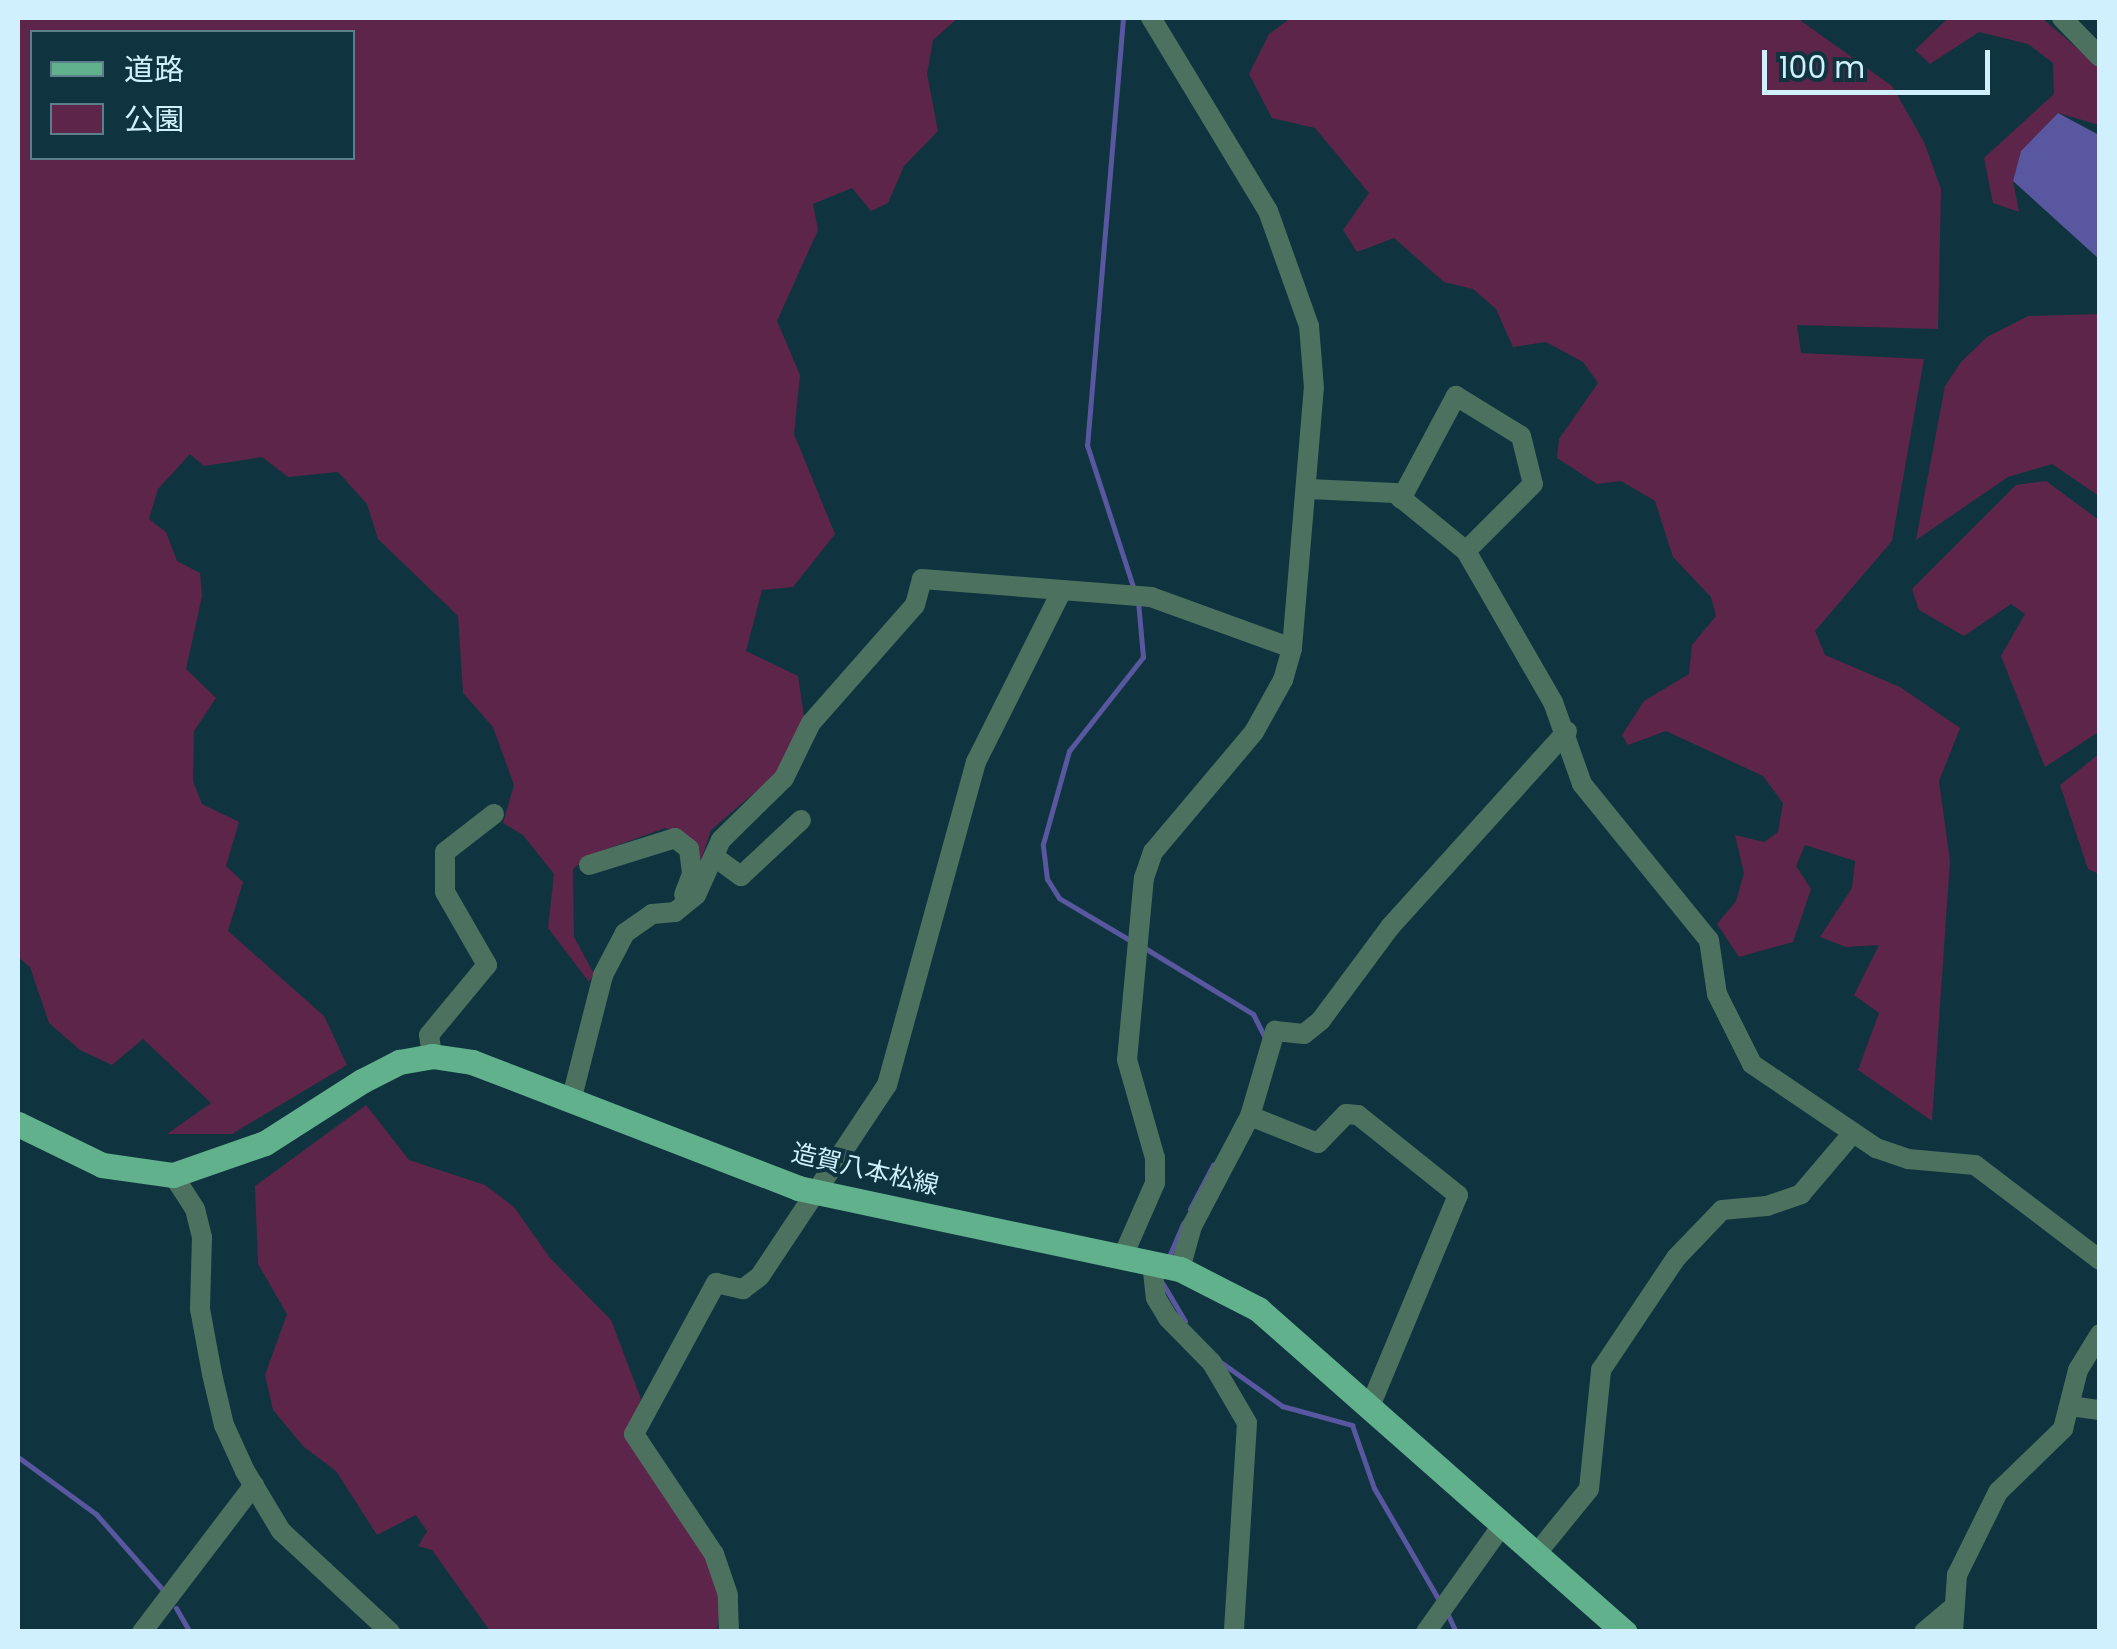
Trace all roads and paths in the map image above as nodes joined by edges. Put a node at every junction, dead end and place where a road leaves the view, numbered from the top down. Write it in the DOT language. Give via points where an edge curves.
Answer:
graph roads {
  1 [pos="1152,18"];
  2 [pos="2062,18"];
  3 [pos="2100,57"];
  4 [pos="1309,489"];
  5 [pos="1401,499"];
  6 [pos="1466,552"];
  7 [pos="1062,590"];
  8 [pos="1292,648"];
  9 [pos="1567,731"];
  10 [pos="494,814"];
  11 [pos="801,820"];
  12 [pos="716,858"];
  13 [pos="588,864"];
  14 [pos="676,912"];
  15 [pos="432,1056"];
  16 [pos="571,1101"];
  17 [pos="1250,1116"];
  18 [pos="18,1124"];
  19 [pos="1853,1133"];
  20 [pos="174,1175"];
  21 [pos="812,1190"];
  22 [pos="1123,1256"];
  23 [pos="2100,1260"];
  24 [pos="1166,1265"];
  25 [pos="2100,1334"];
  26 [pos="1370,1406"];
  27 [pos="2070,1406"];
  28 [pos="2100,1410"];
  29 [pos="254,1485"];
  30 [pos="1503,1524"];
  31 [pos="1537,1553"];
  32 [pos="1951,1609"];
  33 [pos="142,1632"];
  34 [pos="390,1632"];
  35 [pos="730,1632"];
  36 [pos="1234,1632"];
  37 [pos="1426,1632"];
  38 [pos="1625,1632"];
  39 [pos="1924,1632"];
  40 [pos="1954,1632"];
  1 -- 4 [label="street" via="1268,211 1310,326"];
  2 -- 3 [label="street"];
  4 -- 5 [label="street"];
  4 -- 8 [label="street"];
  5 -- 6 [label="street"];
  5 -- 6 [label="street" via="1456,396 1522,436 1534,484"];
  6 -- 9 [label="street"];
  7 -- 8 [label="street" via="1151,596"];
  7 -- 12 [label="street" via="922,580 915,605 811,723 784,778 721,840"];
  7 -- 21 [label="street" via="976,762 887,1085"];
  8 -- 22 [label="street" via="1254,732 1153,852 1132,954 1126,1060 1155,1182"];
  9 -- 17 [label="street" via="1390,926 1321,1020 1304,1034 1275,1031"];
  9 -- 19 [label="street" via="1582,784 1709,940 1717,994 1752,1064"];
  10 -- 15 [label="street" via="445,852 445,892 487,966 429,1035"];
  11 -- 12 [label="street" via="741,876"];
  12 -- 14 [label="street" via="696,895"];
  13 -- 14 [label="street" via="675,838 689,849 692,874"];
  14 -- 16 [label="street" via="652,914 625,933 613,952"];
  15 -- 16 [label="main road, 造賀八本松線" via="472,1062"];
  15 -- 20 [label="main road, 造賀八本松線" via="374,1074 266,1143"];
  16 -- 21 [label="main road, 造賀八本松線" via="740,1170"];
  17 -- 24 [label="street"];
  17 -- 26 [label="street" via="1318,1143 1346,1114 1358,1115 1458,1195"];
  18 -- 20 [label="main road, 造賀八本松線" via="102,1165"];
  19 -- 23 [label="street" via="1908,1159 1976,1165"];
  19 -- 31 [label="street" via="1801,1194 1767,1206 1722,1210 1676,1258 1601,1370 1589,1489"];
  20 -- 29 [label="street" via="202,1236 200,1309 224,1425"];
  21 -- 22 [label="main road, 造賀八本松線"];
  21 -- 35 [label="street" via="801,1222 760,1276 742,1289 716,1282 634,1434 714,1554 728,1596"];
  22 -- 24 [label="main road, 造賀八本松線"];
  24 -- 26 [label="main road, 造賀八本松線" via="1258,1309"];
  24 -- 36 [label="street" via="1156,1298 1212,1363 1247,1423"];
  25 -- 27 [label="street" via="2078,1370"];
  26 -- 30 [label="main road, 造賀八本松線"];
  27 -- 28 [label="street"];
  27 -- 32 [label="street" via="2063,1429 1998,1492 1956,1575"];
  29 -- 33 [label="street"];
  29 -- 34 [label="street" via="280,1531"];
  30 -- 31 [label="main road, 造賀八本松線"];
  30 -- 37 [label="street"];
  31 -- 38 [label="main road, 造賀八本松線"];
  32 -- 39 [label="street"];
  32 -- 40 [label="street"];
}
